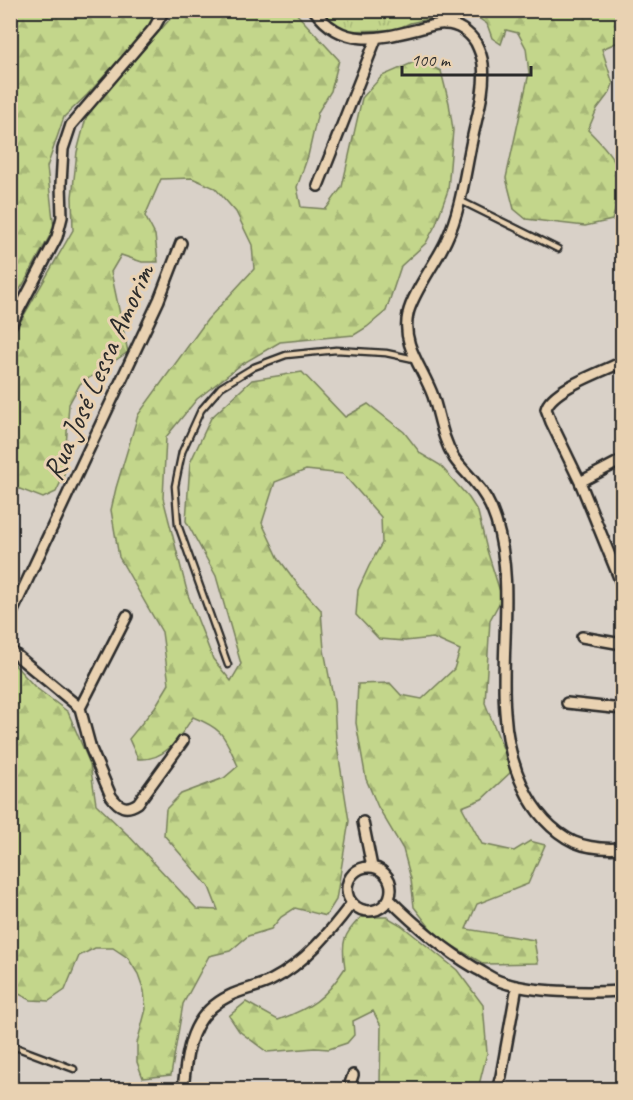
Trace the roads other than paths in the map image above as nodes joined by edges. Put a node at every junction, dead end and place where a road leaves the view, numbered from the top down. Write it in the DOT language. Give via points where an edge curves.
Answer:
graph roads {
  1 [pos="164,10"];
  2 [pos="314,10"];
  3 [pos="376,39"];
  4 [pos="318,186"];
  5 [pos="459,200"];
  6 [pos="181,243"];
  7 [pos="558,249"];
  8 [pos="10,327"];
  9 [pos="414,359"];
  10 [pos="622,362"];
  11 [pos="622,460"];
  12 [pos="580,482"];
  13 [pos="620,565"];
  14 [pos="622,585"];
  15 [pos="127,616"];
  16 [pos="10,617"];
  17 [pos="582,637"];
  18 [pos="622,644"];
  19 [pos="10,650"];
  20 [pos="228,665"];
  21 [pos="567,703"];
  22 [pos="80,708"];
  23 [pos="622,709"];
  24 [pos="183,741"];
  25 [pos="363,822"];
  26 [pos="622,848"];
  27 [pos="372,867"];
  28 [pos="389,899"];
  29 [pos="352,903"];
  30 [pos="517,986"];
  31 [pos="622,991"];
  32 [pos="10,1045"];
  33 [pos="74,1069"];
  34 [pos="353,1075"];
  35 [pos="183,1089"];
  36 [pos="348,1089"];
  37 [pos="497,1089"];
  1 -- 8 [label="street" via="154,28 71,125 63,149 62,217 57,237"];
  2 -- 3 [label="street" via="342,35"];
  3 -- 4 [label="street"];
  3 -- 5 [label="street" via="445,23 459,26 478,47 483,64 482,90"];
  5 -- 7 [label="lane"];
  5 -- 9 [label="street" via="447,239 409,310 406,326"];
  6 -- 16 [label="street, Rua José Lessa Amorim" via="159,300"];
  9 -- 20 [label="lane" via="386,353 336,351 286,355 254,367 221,387 201,410 182,452 175,486 178,525"];
  9 -- 26 [label="street" via="433,397 445,442 494,513 501,537 506,581 505,713 519,777 534,807 552,828 576,843"];
  10 -- 12 [label="street" via="551,398 546,409"];
  11 -- 12 [label="street"];
  12 -- 13 [label="street"];
  13 -- 14 [label="street"];
  15 -- 22 [label="street"];
  17 -- 18 [label="street"];
  19 -- 22 [label="street"];
  21 -- 23 [label="street"];
  22 -- 24 [label="street" via="91,749 111,796 125,808 138,803"];
  25 -- 27 [label="street"];
  27 -- 28 [label="street" via="389,878"];
  27 -- 29 [label="street" via="357,870 348,882"];
  28 -- 29 [label="street" via="372,911"];
  28 -- 30 [label="street" via="451,954 498,981"];
  29 -- 35 [label="street" via="301,960 272,980 230,995 199,1020"];
  30 -- 31 [label="street" via="587,993"];
  30 -- 37 [label="street"];
  32 -- 33 [label="lane"];
  34 -- 36 [label="street"];
}
